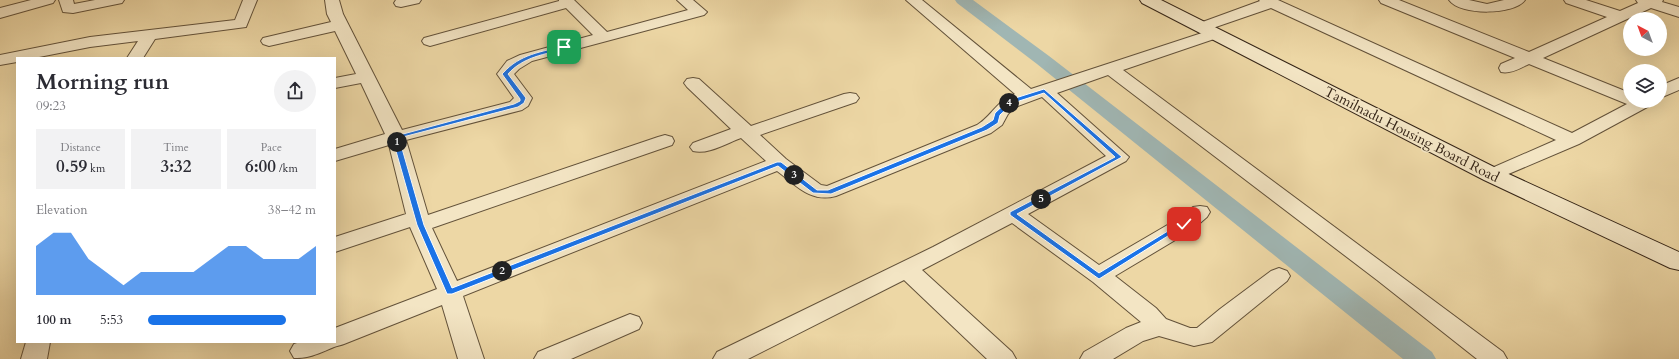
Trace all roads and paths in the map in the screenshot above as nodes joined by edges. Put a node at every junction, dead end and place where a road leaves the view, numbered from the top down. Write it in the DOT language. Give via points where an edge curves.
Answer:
graph roads {
  1 [pos="48,0"];
  2 [pos="66,0"];
  3 [pos="117,0"];
  4 [pos="250,0"];
  5 [pos="332,0"];
  6 [pos="684,0"];
  7 [pos="913,0"];
  8 [pos="1148,0"];
  9 [pos="1386,0"];
  10 [pos="1456,0"];
  11 [pos="1518,0"];
  12 [pos="1571,0"];
  13 [pos="1269,1"];
  14 [pos="1650,1"];
  15 [pos="568,2"];
  16 [pos="1679,12"];
  17 [pos="0,13"];
  18 [pos="1620,16"];
  19 [pos="340,25"];
  20 [pos="1208,30"];
  21 [pos="149,36"];
  22 [pos="603,37"];
  23 [pos="269,41"];
  24 [pos="430,41"];
  25 [pos="136,57"];
  26 [pos="1526,58"];
  27 [pos="0,60"];
  28 [pos="1110,68"];
  29 [pos="1507,68"];
  30 [pos="366,77"];
  31 [pos="336,83"];
  32 [pos="693,83"];
  33 [pos="1679,83"];
  34 [pos="1667,89"];
  35 [pos="1043,91"];
  36 [pos="1623,95"];
  37 [pos="850,98"];
  38 [pos="1626,108"];
  39 [pos="746,132"];
  40 [pos="396,137"];
  41 [pos="1572,140"];
  42 [pos="665,141"];
  43 [pos="700,146"];
  44 [pos="336,155"];
  45 [pos="779,163"];
  46 [pos="1492,175"];
  47 [pos="1200,212"];
  48 [pos="1013,214"];
  49 [pos="419,221"];
  50 [pos="336,245"];
  51 [pos="1679,262"];
  52 [pos="907,269"];
  53 [pos="1099,275"];
  54 [pos="1280,276"];
  55 [pos="450,292"];
  56 [pos="630,323"];
  57 [pos="1159,327"];
  58 [pos="336,338"];
  59 [pos="471,359"];
  60 [pos="547,359"];
  61 [pos="726,359"];
  62 [pos="1003,359"];
  63 [pos="1093,359"];
  64 [pos="1494,359"];
  1 -- 17 [label="street"];
  2 -- 3 [label="street" via="68,9"];
  4 -- 21 [label="street" via="241,24"];
  5 -- 19 [label="street"];
  6 -- 22 [label="street" via="699,12"];
  7 -- 35 [label="street"];
  8 -- 20 [label="street, Tamilnadu Housing Board Road"];
  9 -- 26 [label="street"];
  10 -- 11 [label="street" via="1485,9 1493,9"];
  12 -- 18 [label="street"];
  13 -- 20 [label="street"];
  13 -- 41 [label="street"];
  14 -- 16 [label="street"];
  14 -- 18 [label="street"];
  15 -- 22 [label="street"];
  15 -- 24 [label="street"];
  18 -- 26 [label="street"];
  19 -- 23 [label="street"];
  19 -- 30 [label="street"];
  20 -- 28 [label="street"];
  20 -- 46 [label="street, Tamilnadu Housing Board Road"];
  21 -- 25 [label="street"];
  21 -- 27 [label="street" via="57,48"];
  22 -- 40 [label="street" via="526,58 513,65 505,74 523,98 516,106"];
  26 -- 29 [label="street"];
  26 -- 36 [label="street"];
  28 -- 35 [label="street"];
  28 -- 64 [label="street"];
  30 -- 31 [label="street"];
  30 -- 40 [label="street"];
  32 -- 39 [label="street"];
  33 -- 34 [label="street"];
  35 -- 45 [label="street" via="1011,102 997,115 996,121 984,129 829,192 816,191"];
  35 -- 48 [label="street" via="1119,157"];
  37 -- 39 [label="street"];
  38 -- 41 [label="street"];
  39 -- 43 [label="street"];
  39 -- 45 [label="street"];
  40 -- 44 [label="street"];
  40 -- 49 [label="street"];
  41 -- 46 [label="street"];
  42 -- 49 [label="street"];
  45 -- 55 [label="street"];
  46 -- 51 [label="street, Tamilnadu Housing Board Road"];
  47 -- 53 [label="street"];
  48 -- 52 [label="street"];
  48 -- 53 [label="street"];
  49 -- 50 [label="street"];
  49 -- 55 [label="street"];
  52 -- 61 [label="street"];
  52 -- 62 [label="street"];
  53 -- 57 [label="street" via="1148,314"];
  54 -- 57 [label="street" via="1210,332 1187,337 1174,330"];
  55 -- 58 [label="street"];
  55 -- 59 [label="street"];
  56 -- 60 [label="street"];
  57 -- 63 [label="street" via="1129,338"];
}
